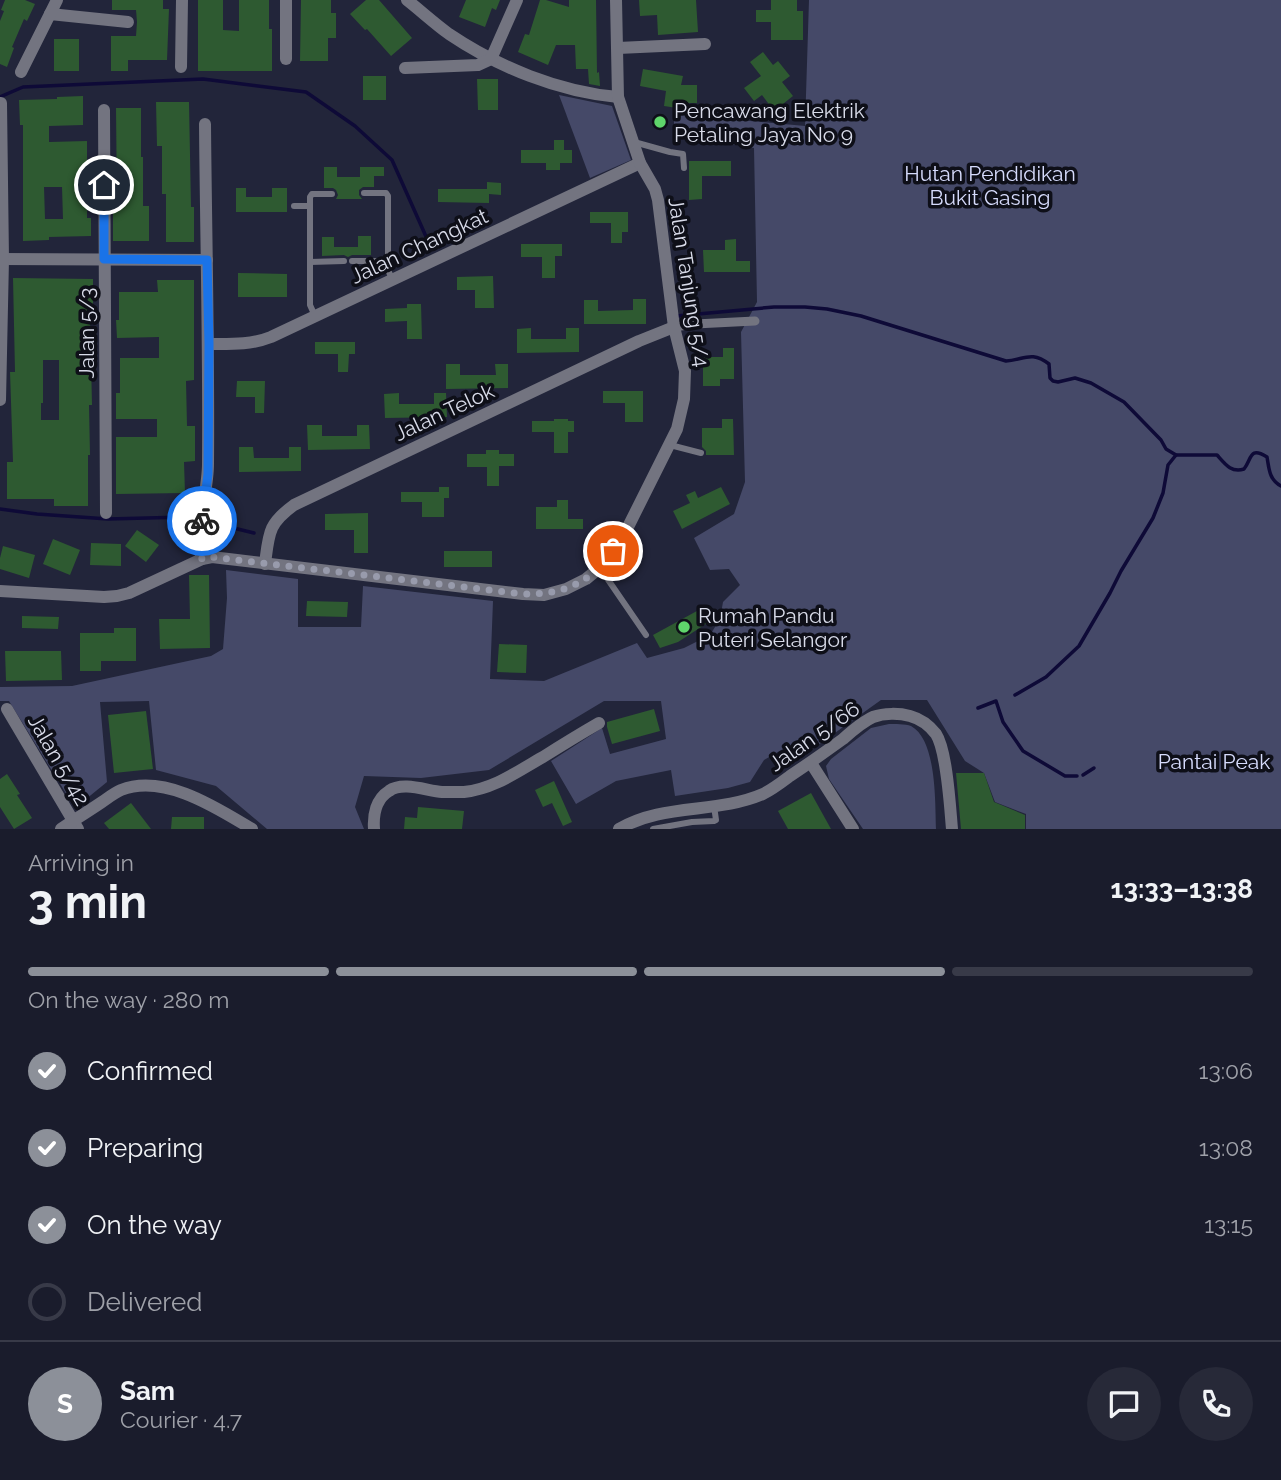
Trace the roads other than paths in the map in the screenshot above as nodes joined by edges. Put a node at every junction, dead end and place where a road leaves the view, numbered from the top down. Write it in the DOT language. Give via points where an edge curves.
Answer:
graph roads {
  1 [pos="57,0"];
  2 [pos="182,0"];
  3 [pos="286,0"];
  4 [pos="407,0"];
  5 [pos="517,0"];
  6 [pos="616,0"];
  7 [pos="50,14"];
  8 [pos="128,22"];
  9 [pos="705,44"];
  10 [pos="618,48"];
  11 [pos="286,59"];
  12 [pos="491,59"];
  13 [pos="181,67"];
  14 [pos="405,68"];
  15 [pos="21,72"];
  16 [pos="618,97"];
  17 [pos="1,103"];
  18 [pos="104,110"];
  19 [pos="205,124"];
  20 [pos="634,142"];
  21 [pos="640,163"];
  22 [pos="684,168"];
  23 [pos="364,193"];
  24 [pos="332,194"];
  25 [pos="293,205"];
  26 [pos="310,205"];
  27 [pos="1,258"];
  28 [pos="104,259"];
  29 [pos="207,260"];
  30 [pos="388,261"];
  31 [pos="310,262"];
  32 [pos="392,280"];
  33 [pos="315,316"];
  34 [pos="755,321"];
  35 [pos="674,327"];
  36 [pos="209,344"];
  37 [pos="0,400"];
  38 [pos="670,444"];
  39 [pos="701,453"];
  40 [pos="106,513"];
  41 [pos="202,559"];
  42 [pos="265,564"];
  43 [pos="600,568"];
  44 [pos="0,591"];
  45 [pos="646,635"];
  46 [pos="8,709"];
  47 [pos="599,723"];
  48 [pos="811,763"];
  49 [pos="714,806"];
  50 [pos="76,825"];
  51 [pos="61,829"];
  52 [pos="252,829"];
  53 [pos="374,829"];
  54 [pos="619,829"];
  55 [pos="653,829"];
  56 [pos="853,829"];
  57 [pos="952,829"];
  1 -- 7 [label="street"];
  2 -- 13 [label="street"];
  3 -- 11 [label="street"];
  4 -- 12 [label="street"];
  5 -- 12 [label="street"];
  6 -- 10 [label="street, Jalan Tanjung 5/4"];
  7 -- 8 [label="street"];
  7 -- 15 [label="street"];
  9 -- 10 [label="street"];
  10 -- 16 [label="street, Jalan Tanjung 5/4"];
  12 -- 14 [label="street" via="478,65"];
  12 -- 16 [label="street" via="571,89"];
  16 -- 20 [label="street, Jalan Tanjung 5/4"];
  17 -- 27 [label="street"];
  18 -- 28 [label="street, Jalan 5/3"];
  19 -- 29 [label="street"];
  20 -- 21 [label="street, Jalan Tanjung 5/4"];
  20 -- 22 [label="lane" via="683,154"];
  21 -- 32 [label="street, Jalan Changkat"];
  21 -- 35 [label="street, Jalan Tanjung 5/4" via="658,200"];
  23 -- 30 [label="lane" via="388,194"];
  24 -- 26 [label="lane" via="312,194"];
  25 -- 26 [label="lane"];
  26 -- 31 [label="lane"];
  27 -- 28 [label="street"];
  27 -- 37 [label="street"];
  28 -- 29 [label="street"];
  28 -- 40 [label="street, Jalan 5/3"];
  29 -- 36 [label="street"];
  30 -- 31 [label="lane"];
  30 -- 32 [label="lane"];
  31 -- 33 [label="lane" via="310,305"];
  32 -- 33 [label="street, Jalan Changkat"];
  33 -- 36 [label="street, Jalan Changkat" via="261,341"];
  34 -- 35 [label="street"];
  35 -- 38 [label="street, Jalan Tanjung 5/4" via="685,371 684,400"];
  35 -- 42 [label="street, Jalan Telok" via="294,505 269,532"];
  36 -- 41 [label="street"];
  38 -- 39 [label="lane"];
  38 -- 43 [label="street, Jalan Tanjung 5/4" via="623,537"];
  41 -- 42 [label="street, Jalan Tanjung 5/4"];
  41 -- 44 [label="street" via="117,596"];
  42 -- 43 [label="street, Jalan Tanjung 5/4" via="544,595 566,589"];
  43 -- 45 [label="lane"];
  46 -- 50 [label="street, Jalan 5/42"];
  47 -- 53 [label="street" via="485,787 466,792 390,789 376,807"];
  48 -- 49 [label="street, Jalan 5/66" via="767,792 744,802"];
  48 -- 56 [label="street"];
  48 -- 57 [label="street, Jalan 5/66" via="874,717 891,714 921,720 937,736 942,751"];
  49 -- 54 [label="street, Jalan 5/66" via="648,817"];
  49 -- 55 [label="lane" via="714,821"];
  50 -- 51 [label="street"];
  50 -- 52 [label="street" via="120,790 139,786 187,794"];
}
